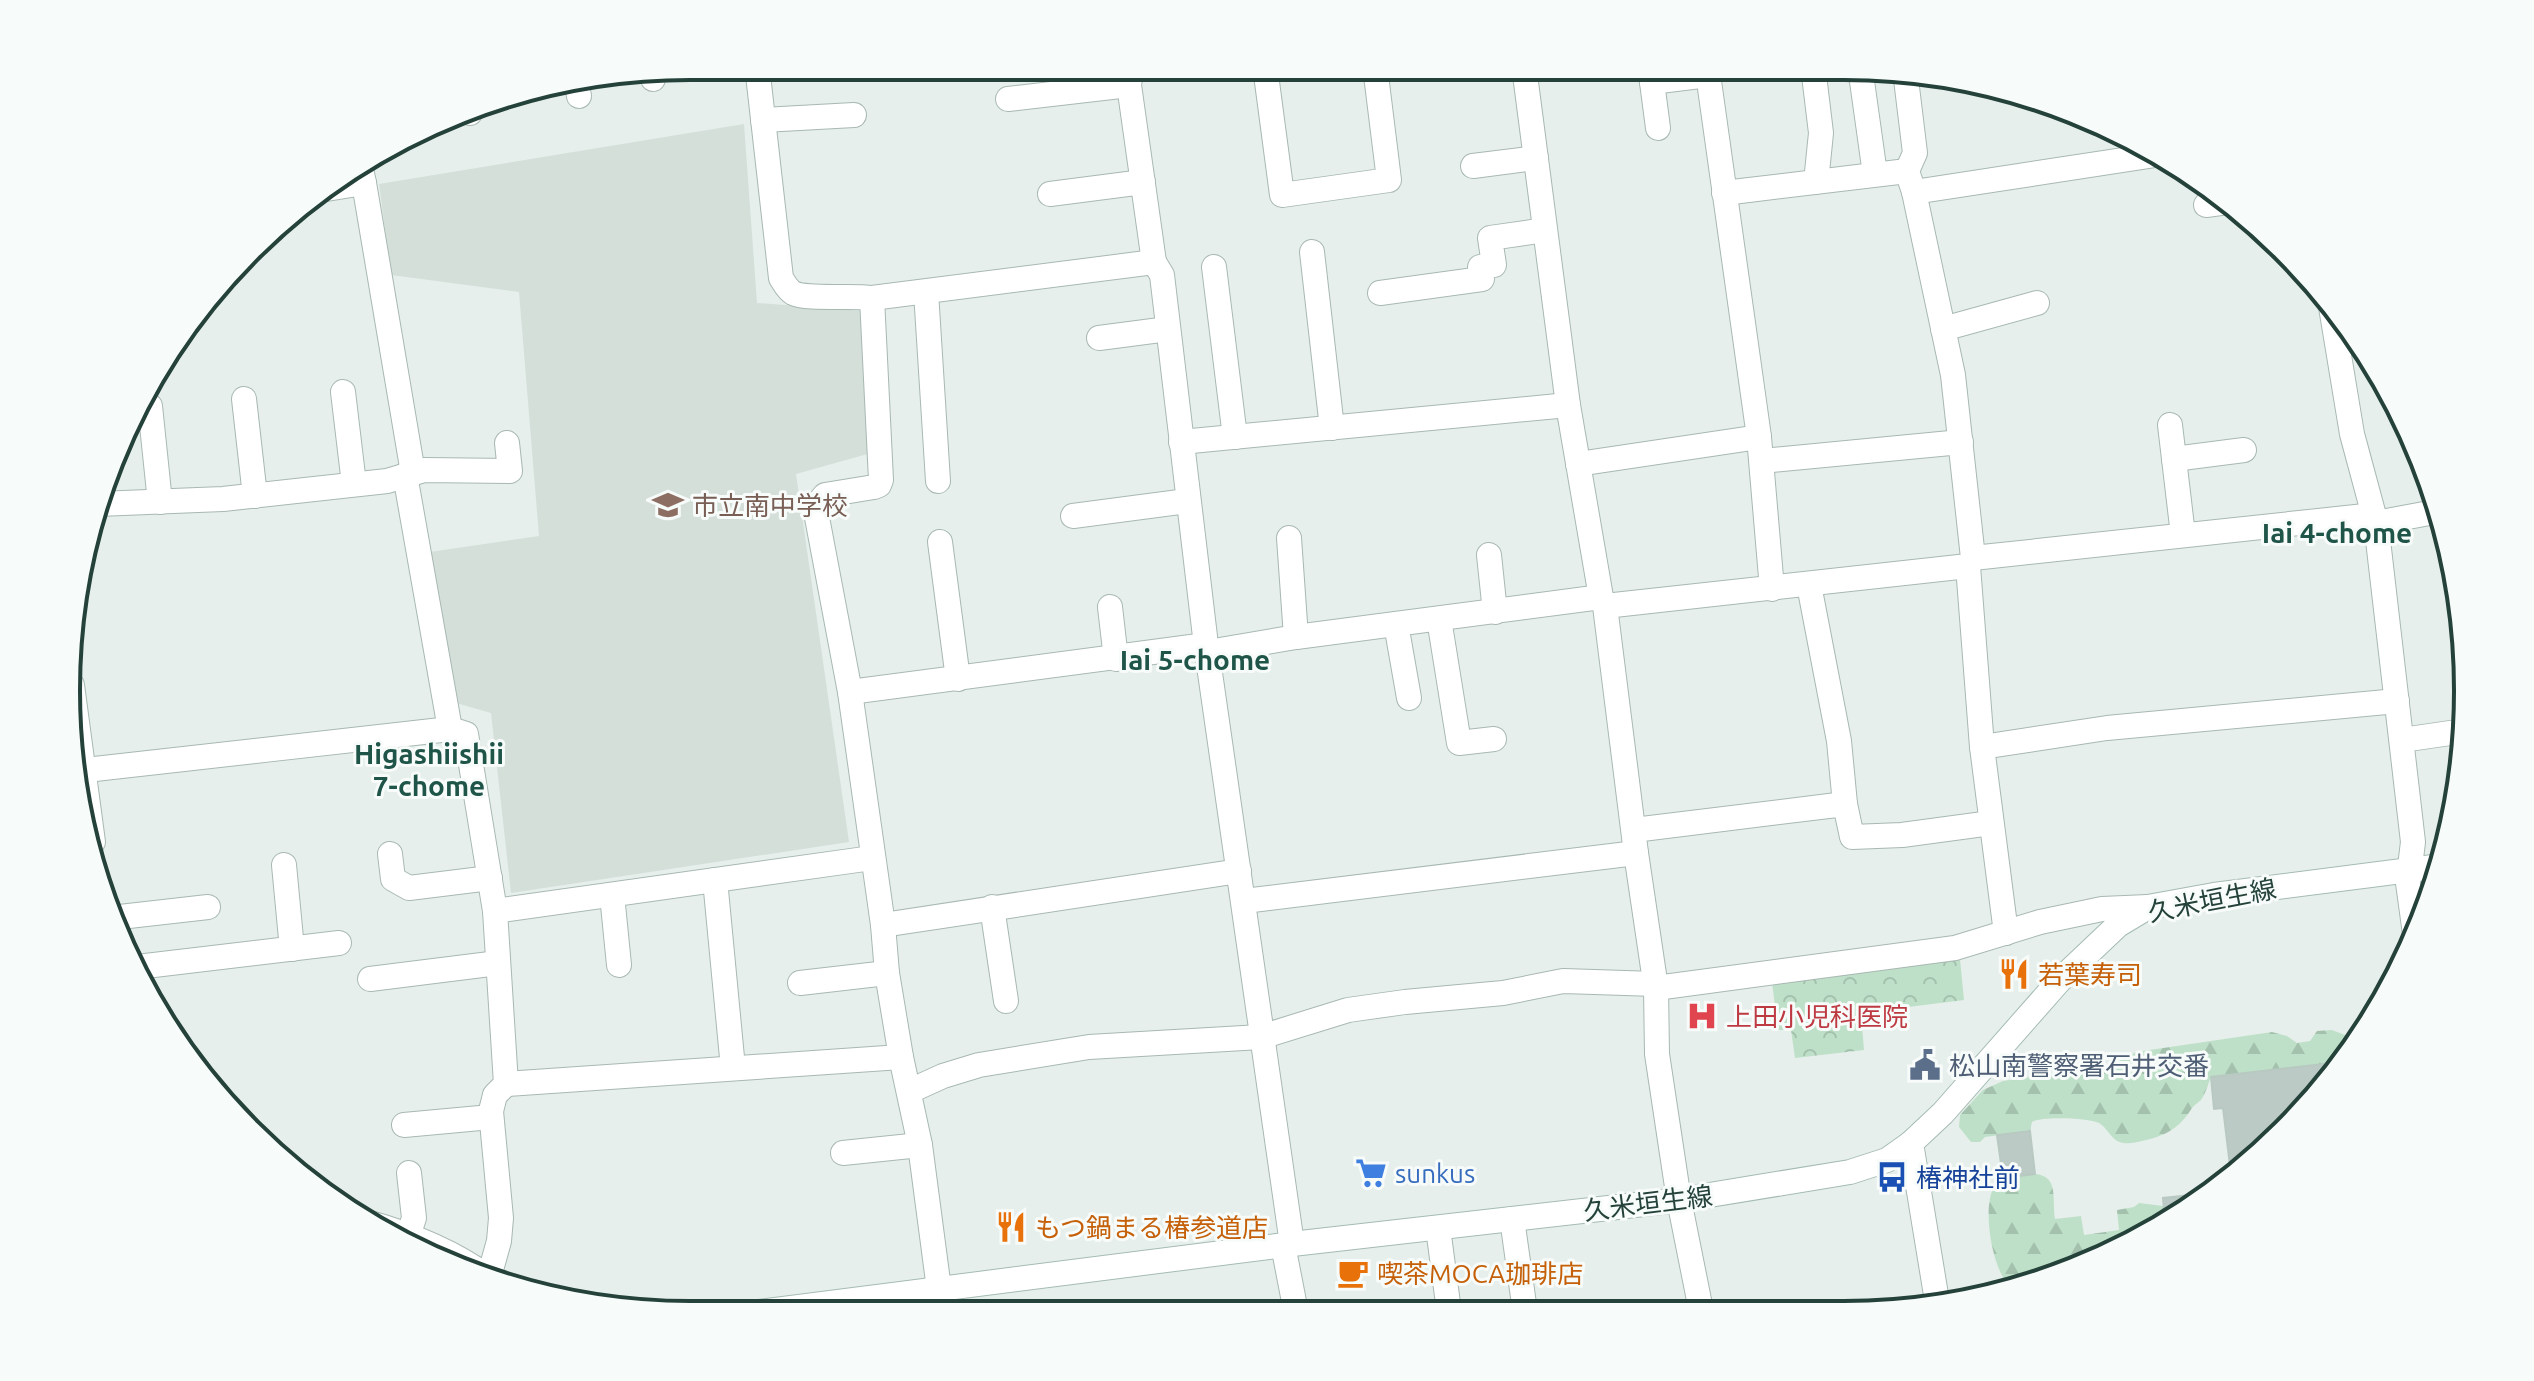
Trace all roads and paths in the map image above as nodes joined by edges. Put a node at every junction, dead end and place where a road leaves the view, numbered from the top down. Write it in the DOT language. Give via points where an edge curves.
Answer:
graph roads {
  1 [pos="759,80"];
  2 [pos="1109,80"];
  3 [pos="1130,80"];
  4 [pos="1267,80"];
  5 [pos="1377,80"];
  6 [pos="1526,80"];
  7 [pos="1652,80"];
  8 [pos="1709,80"];
  9 [pos="1815,80"];
  10 [pos="1862,80"];
  11 [pos="1907,83"];
  12 [pos="1008,99"];
  13 [pos="854,115"];
  14 [pos="763,120"];
  15 [pos="1658,128"];
  16 [pos="2139,157"];
  17 [pos="1536,158"];
  18 [pos="1473,166"];
  19 [pos="1875,174"];
  20 [pos="362,176"];
  21 [pos="1143,182"];
  22 [pos="1816,182"];
  23 [pos="1910,182"];
  24 [pos="1724,193"];
  25 [pos="1050,194"];
  26 [pos="1545,230"];
  27 [pos="1312,252"];
  28 [pos="1154,262"];
  29 [pos="1214,267"];
  30 [pos="926,292"];
  31 [pos="1380,293"];
  32 [pos="872,298"];
  33 [pos="2037,303"];
  34 [pos="1168,329"];
  35 [pos="1943,329"];
  36 [pos="2337,332"];
  37 [pos="1099,338"];
  38 [pos="343,392"];
  39 [pos="244,399"];
  40 [pos="1568,405"];
  41 [pos="150,406"];
  42 [pos="2170,425"];
  43 [pos="1332,428"];
  44 [pos="1235,437"];
  45 [pos="1181,442"];
  46 [pos="1961,442"];
  47 [pos="507,443"];
  48 [pos="1760,449"];
  49 [pos="2244,450"];
  50 [pos="2174,459"];
  51 [pos="1578,464"];
  52 [pos="409,474"];
  53 [pos="938,481"];
  54 [pos="354,484"];
  55 [pos="255,496"];
  56 [pos="1187,501"];
  57 [pos="160,502"];
  58 [pos="109,504"];
  59 [pos="2427,513"];
  60 [pos="1073,516"];
  61 [pos="2375,519"];
  62 [pos="2183,535"];
  63 [pos="1289,538"];
  64 [pos="940,542"];
  65 [pos="1489,555"];
  66 [pos="1971,562"];
  67 [pos="1809,585"];
  68 [pos="1772,589"];
  69 [pos="1603,602"];
  70 [pos="1110,607"];
  71 [pos="1495,612"];
  72 [pos="1439,619"];
  73 [pos="1396,624"];
  74 [pos="1296,637"];
  75 [pos="1207,648"];
  76 [pos="1116,659"];
  77 [pos="958,679"];
  78 [pos="850,692"];
  79 [pos="1409,698"];
  80 [pos="2397,701"];
  81 [pos="450,729"];
  82 [pos="2453,733"];
  83 [pos="1494,739"];
  84 [pos="2402,740"];
  85 [pos="1982,747"];
  86 [pos="85,770"];
  87 [pos="1845,804"];
  88 [pos="1991,823"];
  89 [pos="1635,842"];
  90 [pos="390,854"];
  91 [pos="872,858"];
  92 [pos="284,865"];
  93 [pos="2428,867"];
  94 [pos="2411,869"];
  95 [pos="1239,871"];
  96 [pos="490,878"];
  97 [pos="715,880"];
  98 [pos="612,895"];
  99 [pos="1244,901"];
  100 [pos="208,907"];
  101 [pos="992,907"];
  102 [pos="2148,907"];
  103 [pos="495,911"];
  104 [pos="2412,913"];
  105 [pos="123,917"];
  106 [pos="883,925"];
  107 [pos="2006,933"];
  108 [pos="339,943"];
  109 [pos="292,949"];
  110 [pos="498,963"];
  111 [pos="619,965"];
  112 [pos="146,966"];
  113 [pos="887,973"];
  114 [pos="370,979"];
  115 [pos="800,983"];
  116 [pos="1656,986"];
  117 [pos="1006,1001"];
  118 [pos="1261,1037"];
  119 [pos="901,1057"];
  120 [pos="733,1068"];
  121 [pos="506,1084"];
  122 [pos="910,1091"];
  123 [pos="491,1117"];
  124 [pos="404,1125"];
  125 [pos="1911,1143"];
  126 [pos="920,1145"];
  127 [pos="843,1153"];
  128 [pos="409,1173"];
  129 [pos="1679,1200"];
  130 [pos="1512,1219"];
  131 [pos="1438,1228"];
  132 [pos="409,1232"];
  133 [pos="1288,1245"];
  134 [pos="491,1268"];
  135 [pos="1936,1294"];
  136 [pos="935,1297"];
  137 [pos="889,1301"];
  138 [pos="1295,1301"];
  139 [pos="1448,1301"];
  140 [pos="1524,1301"];
  141 [pos="1699,1301"];
  1 -- 14 [label="street"];
  2 -- 12 [label="street"];
  3 -- 21 [label="street"];
  4 -- 5 [label="street" via="1282,195 1389,180"];
  6 -- 17 [label="street"];
  7 -- 15 [label="street"];
  8 -- 24 [label="street"];
  9 -- 22 [label="street" via="1821,133"];
  10 -- 19 [label="street"];
  11 -- 23 [label="street" via="1915,153"];
  13 -- 14 [label="street"];
  14 -- 32 [label="street" via="781,278 789,291 802,296"];
  16 -- 23 [label="street"];
  17 -- 18 [label="street"];
  17 -- 26 [label="street"];
  19 -- 22 [label="street"];
  19 -- 23 [label="street"];
  20 -- 52 [label="street"];
  21 -- 25 [label="street"];
  21 -- 28 [label="street"];
  22 -- 24 [label="street"];
  23 -- 35 [label="street"];
  24 -- 48 [label="street"];
  26 -- 31 [label="street" via="1490,238 1494,265 1480,267 1482,279"];
  26 -- 40 [label="street"];
  27 -- 43 [label="street"];
  28 -- 30 [label="street"];
  28 -- 34 [label="street" via="1162,275"];
  29 -- 44 [label="street"];
  30 -- 32 [label="street"];
  30 -- 53 [label="street"];
  32 -- 78 [label="street" via="881,480 874,487 825,495 815,507"];
  33 -- 35 [label="street"];
  34 -- 37 [label="street"];
  34 -- 45 [label="street"];
  35 -- 46 [label="street"];
  36 -- 61 [label="street" via="2352,434"];
  38 -- 54 [label="street"];
  39 -- 55 [label="street"];
  40 -- 43 [label="street"];
  40 -- 51 [label="street"];
  41 -- 57 [label="street"];
  42 -- 50 [label="street"];
  43 -- 44 [label="street"];
  44 -- 45 [label="street"];
  45 -- 56 [label="street"];
  46 -- 48 [label="street"];
  46 -- 66 [label="street"];
  47 -- 52 [label="street" via="510,471"];
  48 -- 51 [label="street"];
  48 -- 68 [label="street"];
  49 -- 50 [label="street"];
  50 -- 62 [label="street"];
  51 -- 69 [label="street"];
  52 -- 54 [label="street"];
  52 -- 81 [label="street"];
  54 -- 55 [label="street"];
  55 -- 57 [label="street"];
  56 -- 60 [label="street"];
  56 -- 75 [label="street"];
  57 -- 58 [label="street"];
  59 -- 61 [label="street"];
  61 -- 62 [label="street"];
  61 -- 80 [label="street"];
  62 -- 66 [label="street"];
  63 -- 74 [label="street"];
  64 -- 77 [label="street"];
  65 -- 71 [label="street"];
  66 -- 67 [label="street"];
  66 -- 85 [label="street"];
  67 -- 68 [label="street"];
  67 -- 87 [label="street" via="1839,741"];
  68 -- 69 [label="street"];
  69 -- 71 [label="street"];
  69 -- 89 [label="street"];
  70 -- 76 [label="street"];
  71 -- 72 [label="street"];
  72 -- 73 [label="street"];
  72 -- 83 [label="street" via="1459,743"];
  73 -- 74 [label="street"];
  73 -- 79 [label="street"];
  74 -- 75 [label="street"];
  75 -- 76 [label="street"];
  75 -- 95 [label="street"];
  76 -- 77 [label="street"];
  77 -- 78 [label="street"];
  78 -- 91 [label="street"];
  80 -- 84 [label="street"];
  80 -- 85 [label="street" via="2107,728"];
  81 -- 86 [label="street"];
  81 -- 96 [label="street" via="466,734"];
  82 -- 84 [label="street"];
  84 -- 94 [label="street"];
  85 -- 88 [label="street"];
  87 -- 88 [label="street" via="1852,837"];
  87 -- 89 [label="street"];
  88 -- 107 [label="street"];
  89 -- 99 [label="street"];
  89 -- 116 [label="street"];
  90 -- 96 [label="street" via="393,879 409,888"];
  91 -- 97 [label="street"];
  91 -- 106 [label="street"];
  92 -- 109 [label="street"];
  93 -- 94 [label="street, 久米垣生線"];
  94 -- 102 [label="street, 久米垣生線"];
  94 -- 104 [label="street"];
  95 -- 99 [label="street"];
  95 -- 101 [label="street"];
  96 -- 103 [label="street"];
  97 -- 98 [label="street"];
  97 -- 120 [label="street"];
  98 -- 103 [label="street"];
  98 -- 111 [label="street"];
  99 -- 118 [label="street"];
  100 -- 105 [label="street"];
  101 -- 106 [label="street"];
  101 -- 117 [label="street"];
  102 -- 107 [label="street" via="2102,909"];
  102 -- 125 [label="street, 久米垣生線" via="2118,925 2060,980"];
  103 -- 110 [label="street"];
  106 -- 113 [label="street"];
  107 -- 116 [label="street" via="1955,948"];
  108 -- 109 [label="street"];
  109 -- 112 [label="street"];
  110 -- 114 [label="street"];
  110 -- 121 [label="street"];
  113 -- 115 [label="street"];
  113 -- 119 [label="street"];
  116 -- 118 [label="street" via="1563,981 1348,1010"];
  116 -- 129 [label="street" via="1657,1054"];
  118 -- 122 [label="street" via="1089,1047 979,1065"];
  118 -- 133 [label="street"];
  119 -- 120 [label="street"];
  119 -- 122 [label="street"];
  120 -- 121 [label="street"];
  121 -- 123 [label="street" via="495,1095"];
  122 -- 126 [label="street"];
  123 -- 124 [label="street"];
  123 -- 134 [label="street" via="501,1218"];
  125 -- 129 [label="street, 久米垣生線" via="1887,1160 1850,1172"];
  125 -- 135 [label="street"];
  126 -- 127 [label="street"];
  126 -- 136 [label="street"];
  128 -- 132 [label="street" via="414,1218"];
  129 -- 130 [label="street, 久米垣生線"];
  129 -- 141 [label="street"];
  130 -- 131 [label="street, 久米垣生線"];
  130 -- 140 [label="street"];
  131 -- 133 [label="street, 久米垣生線"];
  131 -- 139 [label="street"];
  133 -- 136 [label="street, 久米垣生線"];
  133 -- 138 [label="street"];
  136 -- 137 [label="street, 久米垣生線"];
}
